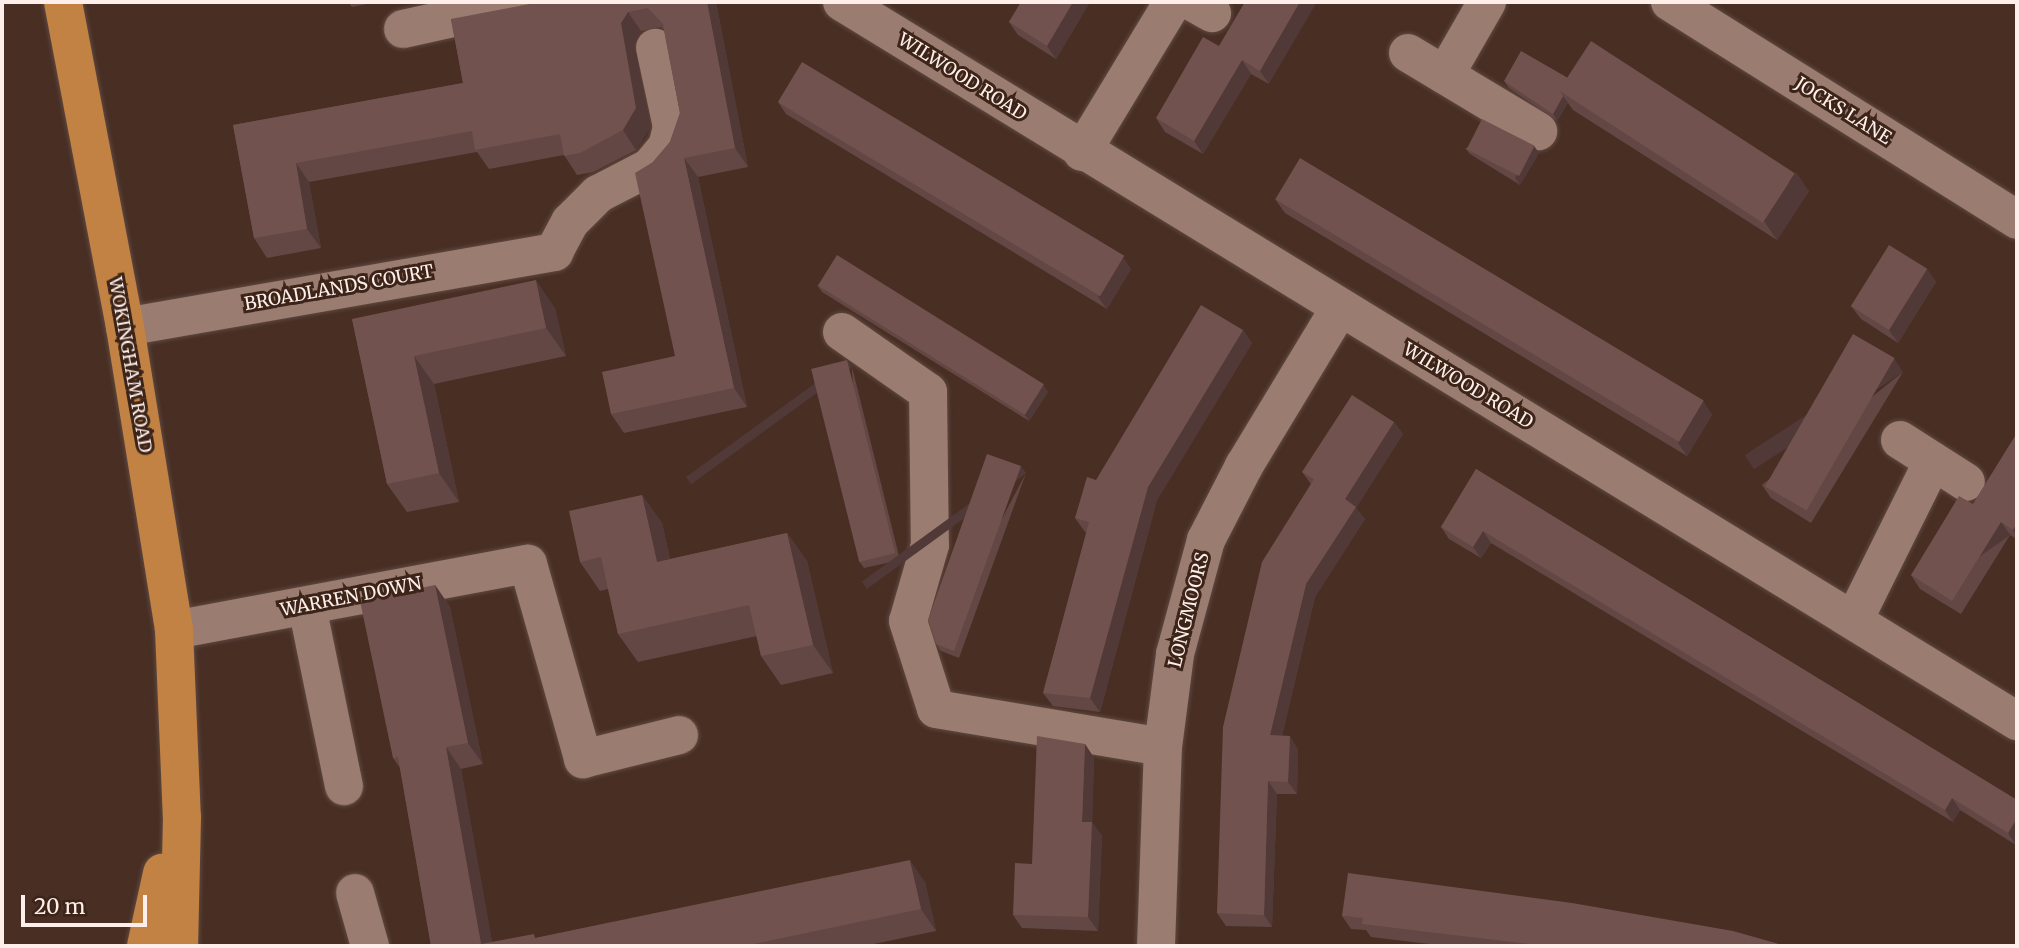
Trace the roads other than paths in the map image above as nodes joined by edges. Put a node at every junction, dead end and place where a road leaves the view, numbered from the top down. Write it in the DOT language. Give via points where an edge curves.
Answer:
graph roads {
  1 [pos="63,2"];
  2 [pos="525,2"];
  3 [pos="842,2"];
  4 [pos="1174,2"];
  5 [pos="1487,2"];
  6 [pos="1670,2"];
  7 [pos="403,29"];
  8 [pos="656,48"];
  9 [pos="1408,53"];
  10 [pos="1446,75"];
  11 [pos="1538,131"];
  12 [pos="1082,152"];
  13 [pos="2017,220"];
  14 [pos="1339,309"];
  15 [pos="125,327"];
  16 [pos="842,332"];
  17 [pos="1900,440"];
  18 [pos="1933,461"];
  19 [pos="1966,482"];
  20 [pos="307,606"];
  21 [pos="1855,618"];
  22 [pos="174,630"];
  23 [pos="2017,721"];
  24 [pos="176,732"];
  25 [pos="678,736"];
  26 [pos="1163,747"];
  27 [pos="344,786"];
  28 [pos="355,893"];
  29 [pos="146,946"];
  30 [pos="179,946"];
  31 [pos="370,946"];
  32 [pos="1156,946"];
  1 -- 15 [label="main road, WOKINGHAM ROAD"];
  2 -- 7 [label="street"];
  3 -- 12 [label="street, WILWOOD ROAD"];
  4 -- 12 [label="street"];
  5 -- 10 [label="street"];
  6 -- 13 [label="street, JOCKS LANE"];
  8 -- 15 [label="street, BROADLANDS COURT" via="672,127 662,157 598,194 570,222 554,252"];
  9 -- 10 [label="street"];
  10 -- 11 [label="street"];
  12 -- 14 [label="street, WILWOOD ROAD"];
  14 -- 21 [label="street, WILWOOD ROAD"];
  14 -- 26 [label="street, LONGMOORS" via="1244,466 1206,540 1175,654"];
  15 -- 22 [label="main road, WOKINGHAM ROAD"];
  16 -- 26 [label="street" via="928,392 930,545 908,621 936,709"];
  17 -- 18 [label="street"];
  18 -- 19 [label="street"];
  18 -- 21 [label="street"];
  20 -- 22 [label="street, WARREN DOWN"];
  20 -- 25 [label="street, WARREN DOWN" via="528,564 583,760"];
  20 -- 27 [label="street"];
  21 -- 23 [label="street, WILWOOD ROAD"];
  22 -- 24 [label="main road, WOKINGHAM ROAD"];
  24 -- 29 [label="main road, WOKINGHAM ROAD" via="161,882"];
  24 -- 30 [label="main road, WOKINGHAM ROAD" via="183,817"];
  26 -- 32 [label="street, LONGMOORS"];
  28 -- 31 [label="street"];
}
